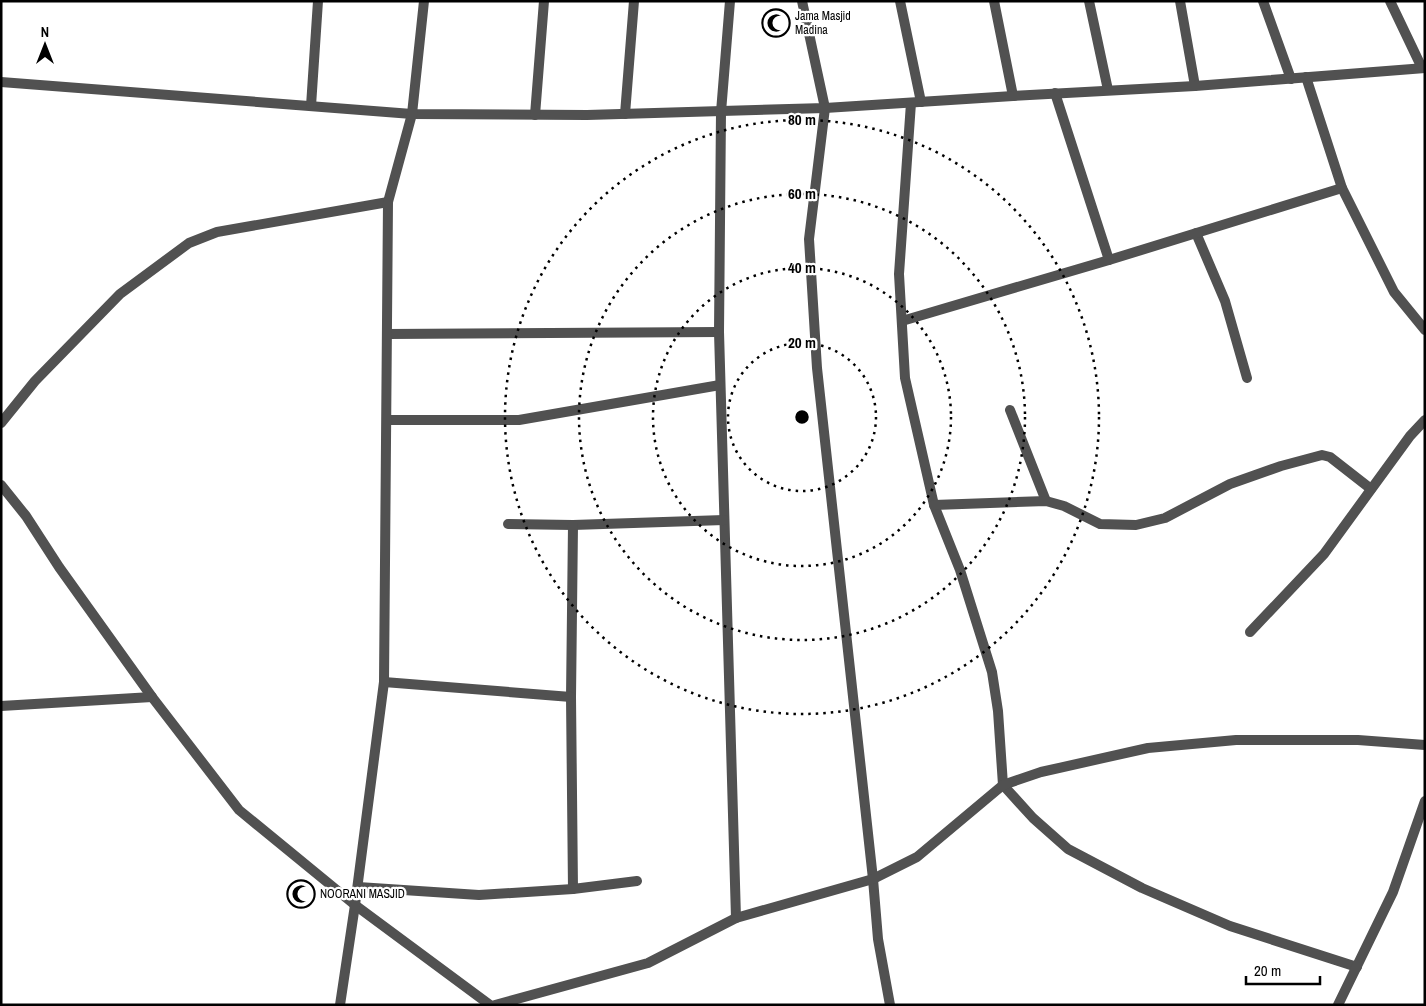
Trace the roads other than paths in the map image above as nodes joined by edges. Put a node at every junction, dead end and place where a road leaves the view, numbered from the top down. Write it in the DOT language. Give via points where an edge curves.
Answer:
graph roads {
  1 [pos="318,1"];
  2 [pos="424,1"];
  3 [pos="544,1"];
  4 [pos="634,1"];
  5 [pos="730,1"];
  6 [pos="802,1"];
  7 [pos="900,1"];
  8 [pos="994,1"];
  9 [pos="1089,1"];
  10 [pos="1180,1"];
  11 [pos="1263,1"];
  12 [pos="1390,1"];
  13 [pos="1423,68"];
  14 [pos="1306,77"];
  15 [pos="1291,79"];
  16 [pos="1,82"];
  17 [pos="1195,86"];
  18 [pos="1108,90"];
  19 [pos="1055,93"];
  20 [pos="1012,96"];
  21 [pos="916,102"];
  22 [pos="311,106"];
  23 [pos="825,108"];
  24 [pos="721,112"];
  25 [pos="412,114"];
  26 [pos="625,114"];
  27 [pos="535,115"];
  28 [pos="1342,188"];
  29 [pos="388,202"];
  30 [pos="1196,233"];
  31 [pos="1109,260"];
  32 [pos="902,321"];
  33 [pos="1425,330"];
  34 [pos="719,332"];
  35 [pos="388,334"];
  36 [pos="1247,378"];
  37 [pos="720,385"];
  38 [pos="1010,410"];
  39 [pos="387,420"];
  40 [pos="1425,420"];
  41 [pos="1,423"];
  42 [pos="1,485"];
  43 [pos="1371,489"];
  44 [pos="1046,501"];
  45 [pos="934,505"];
  46 [pos="724,520"];
  47 [pos="508,524"];
  48 [pos="573,525"];
  49 [pos="1250,632"];
  50 [pos="384,682"];
  51 [pos="152,697"];
  52 [pos="571,697"];
  53 [pos="1,706"];
  54 [pos="1425,745"];
  55 [pos="1003,785"];
  56 [pos="1425,802"];
  57 [pos="873,879"];
  58 [pos="637,881"];
  59 [pos="358,887"];
  60 [pos="573,889"];
  61 [pos="355,905"];
  62 [pos="736,918"];
  63 [pos="1357,966"];
  64 [pos="340,1005"];
  65 [pos="490,1005"];
  66 [pos="495,1005"];
  67 [pos="890,1005"];
  68 [pos="1338,1005"];
  1 -- 22 [label="street"];
  2 -- 25 [label="street"];
  3 -- 27 [label="street"];
  4 -- 26 [label="street"];
  5 -- 24 [label="street"];
  6 -- 23 [label="street"];
  7 -- 21 [label="street"];
  8 -- 20 [label="street"];
  9 -- 18 [label="street"];
  10 -- 17 [label="street"];
  11 -- 15 [label="street"];
  12 -- 13 [label="street"];
  13 -- 14 [label="street"];
  14 -- 15 [label="street"];
  14 -- 28 [label="street"];
  15 -- 17 [label="street"];
  16 -- 22 [label="street"];
  17 -- 18 [label="street"];
  18 -- 19 [label="street"];
  19 -- 20 [label="street"];
  19 -- 31 [label="street"];
  20 -- 21 [label="street"];
  21 -- 23 [label="street"];
  21 -- 32 [label="street" via="899,274"];
  22 -- 25 [label="street"];
  23 -- 24 [label="street"];
  23 -- 57 [label="street" via="809,239 818,378"];
  24 -- 26 [label="street"];
  24 -- 34 [label="street"];
  25 -- 27 [label="street"];
  25 -- 29 [label="street"];
  26 -- 27 [label="street"];
  28 -- 30 [label="street"];
  28 -- 33 [label="street" via="1394,292"];
  29 -- 35 [label="street"];
  29 -- 41 [label="street" via="217,232 189,243 120,294 35,380"];
  30 -- 31 [label="street"];
  30 -- 36 [label="street" via="1225,301"];
  31 -- 32 [label="street"];
  32 -- 45 [label="street" via="904,378"];
  34 -- 35 [label="street"];
  34 -- 37 [label="street"];
  35 -- 39 [label="street"];
  37 -- 39 [label="street" via="519,420"];
  37 -- 46 [label="street"];
  38 -- 44 [label="street"];
  39 -- 50 [label="street"];
  40 -- 43 [label="street"];
  42 -- 51 [label="street"];
  43 -- 44 [label="street" via="1322,454 1230,484 1165,518 1136,525 1100,524"];
  43 -- 49 [label="street" via="1324,554"];
  44 -- 45 [label="street"];
  45 -- 55 [label="street" via="960,570 992,672"];
  46 -- 48 [label="street"];
  46 -- 62 [label="street"];
  47 -- 48 [label="street"];
  48 -- 52 [label="street"];
  50 -- 52 [label="street"];
  50 -- 59 [label="street"];
  51 -- 53 [label="street"];
  51 -- 61 [label="street" via="239,810"];
  52 -- 60 [label="street"];
  54 -- 55 [label="street" via="1358,740 1236,740 1148,748 1041,772"];
  55 -- 57 [label="street" via="917,857"];
  55 -- 63 [label="street" via="1068,849 1142,888 1230,926"];
  56 -- 63 [label="street" via="1393,892"];
  57 -- 62 [label="street"];
  57 -- 67 [label="street" via="878,939"];
  58 -- 60 [label="street"];
  59 -- 60 [label="street" via="479,895"];
  59 -- 61 [label="street"];
  61 -- 64 [label="street"];
  61 -- 65 [label="street"];
  62 -- 66 [label="street" via="648,963"];
  63 -- 68 [label="street"];
}
